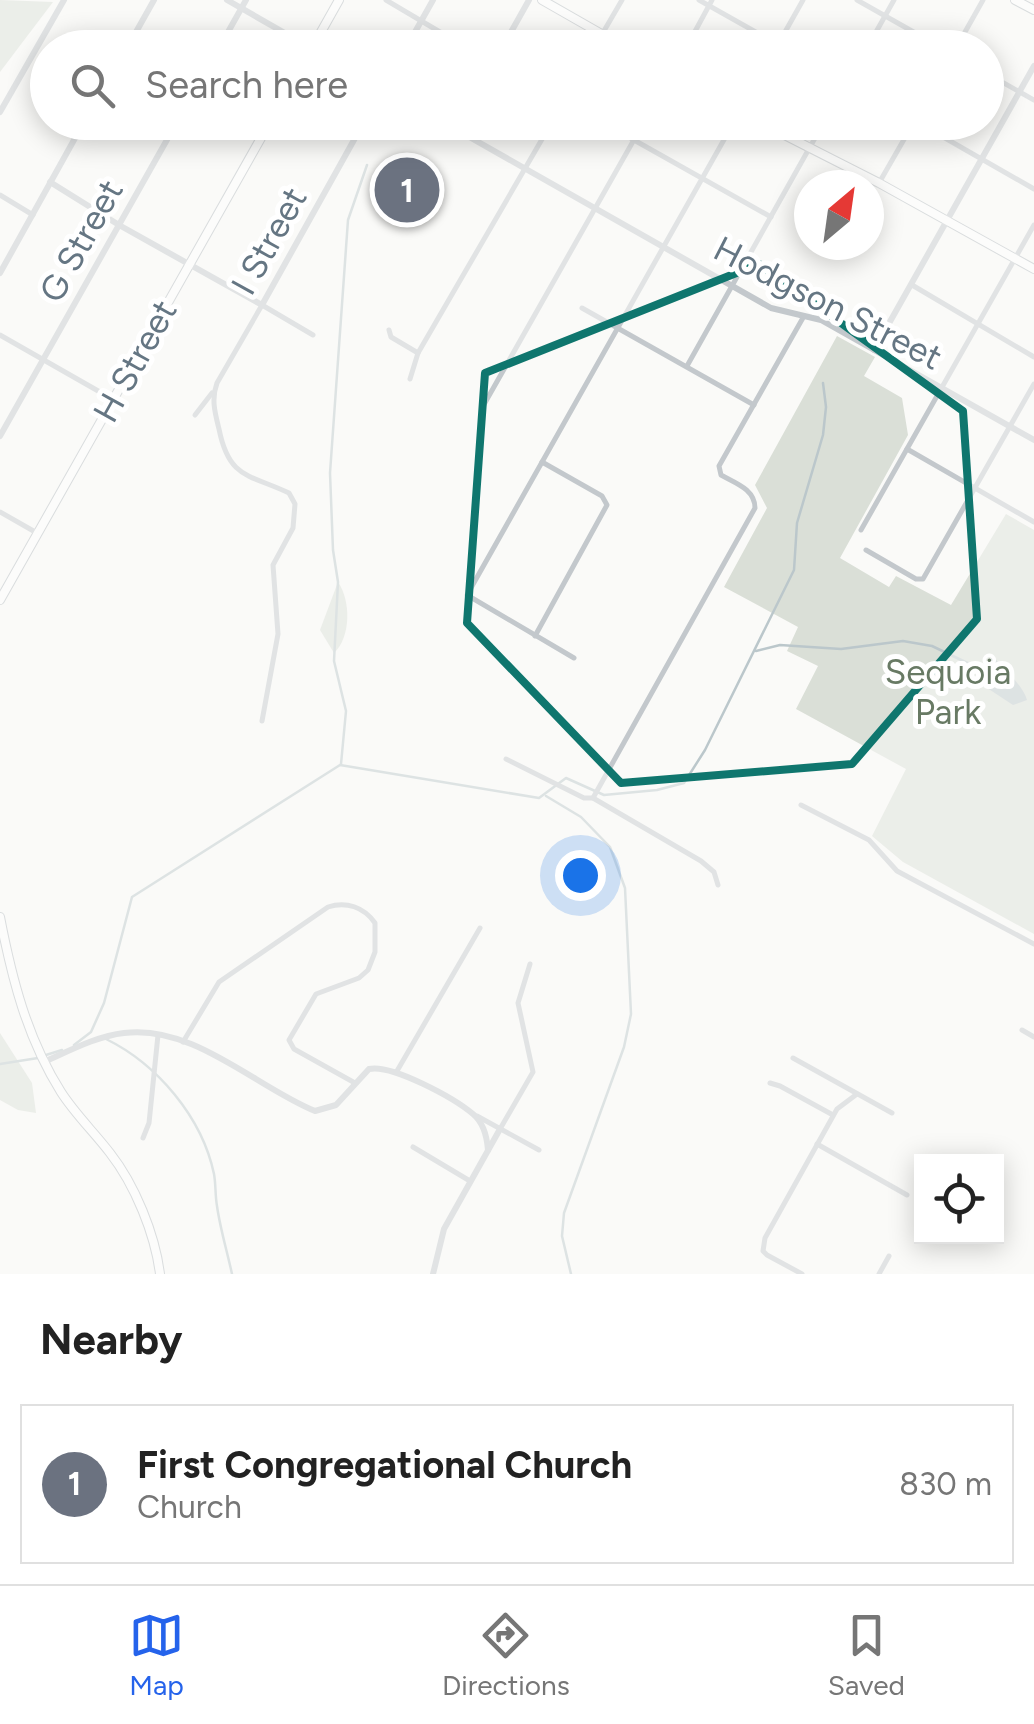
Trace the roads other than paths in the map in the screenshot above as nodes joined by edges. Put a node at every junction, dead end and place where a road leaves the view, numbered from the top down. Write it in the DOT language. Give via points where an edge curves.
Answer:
graph roads {
  1 [pos="64,0"];
  2 [pos="154,0"];
  3 [pos="227,0"];
  4 [pos="338,0"];
  5 [pos="386,0"];
  6 [pos="433,0"];
  7 [pos="529,0"];
  8 [pos="542,0"];
  9 [pos="622,0"];
  10 [pos="699,0"];
  11 [pos="803,0"];
  12 [pos="857,0"];
  13 [pos="894,0"];
  14 [pos="983,0"];
  15 [pos="1015,0"];
  16 [pos="711,3"];
  17 [pos="244,4"];
  18 [pos="1034,10"];
  19 [pos="886,16"];
  20 [pos="421,22"];
  21 [pos="47,30"];
  22 [pos="137,30"];
  23 [pos="229,30"];
  24 [pos="284,30"];
  25 [pos="322,30"];
  26 [pos="416,30"];
  27 [pos="435,30"];
  28 [pos="512,30"];
  29 [pos="595,30"];
  30 [pos="604,30"];
  31 [pos="696,30"];
  32 [pos="754,30"];
  33 [pos="787,30"];
  34 [pos="878,30"];
  35 [pos="910,30"];
  36 [pos="966,30"];
  37 [pos="30,60"];
  38 [pos="1034,66"];
  39 [pos="1004,83"];
  40 [pos="1020,92"];
  41 [pos="1034,100"];
  42 [pos="0,112"];
  43 [pos="1004,120"];
  44 [pos="74,140"];
  45 [pos="166,140"];
  46 [pos="260,140"];
  47 [pos="354,140"];
  48 [pos="479,140"];
  49 [pos="542,140"];
  50 [pos="634,140"];
  51 [pos="724,140"];
  52 [pos="791,140"];
  53 [pos="814,140"];
  54 [pos="905,140"];
  55 [pos="948,140"];
  56 [pos="993,140"];
  57 [pos="809,150"];
  58 [pos="982,159"];
  59 [pos="526,169"];
  60 [pos="850,170"];
  61 [pos="884,176"];
  62 [pos="702,178"];
  63 [pos="50,182"];
  64 [pos="884,187"];
  65 [pos="1034,189"];
  66 [pos="0,196"];
  67 [pos="595,208"];
  68 [pos="33,215"];
  69 [pos="771,216"];
  70 [pos="947,221"];
  71 [pos="119,225"];
  72 [pos="1034,225"];
  73 [pos="664,246"];
  74 [pos="1014,258"];
  75 [pos="190,264"];
  76 [pos="1034,269"];
  77 [pos="0,273"];
  78 [pos="911,285"];
  79 [pos="733,286"];
  80 [pos="262,305"];
  81 [pos="582,308"];
  82 [pos="804,316"];
  83 [pos="977,326"];
  84 [pos="618,328"];
  85 [pos="389,330"];
  86 [pos="313,335"];
  87 [pos="0,336"];
  88 [pos="874,350"];
  89 [pos="418,353"];
  90 [pos="1034,357"];
  91 [pos="43,360"];
  92 [pos="687,366"];
  93 [pos="410,379"];
  94 [pos="1034,384"];
  95 [pos="942,389"];
  96 [pos="214,391"];
  97 [pos="114,400"];
  98 [pos="754,404"];
  99 [pos="482,408"];
  100 [pos="195,415"];
  101 [pos="1010,426"];
  102 [pos="0,436"];
  103 [pos="1034,440"];
  104 [pos="907,449"];
  105 [pos="542,462"];
  106 [pos="974,490"];
  107 [pos="0,512"];
  108 [pos="1034,522"];
  109 [pos="861,530"];
  110 [pos="37,533"];
  111 [pos="866,550"];
  112 [pos="0,600"];
  113 [pos="535,636"];
  114 [pos="574,658"];
  115 [pos="262,721"];
  116 [pos="506,759"];
  117 [pos="593,798"];
  118 [pos="801,805"];
  119 [pos="718,885"];
  120 [pos="0,917"];
  121 [pos="480,928"];
  122 [pos="1034,944"];
  123 [pos="530,964"];
  124 [pos="1022,1030"];
  125 [pos="158,1035"];
  126 [pos="1034,1037"];
  127 [pos="183,1042"];
  128 [pos="793,1058"];
  129 [pos="44,1062"];
  130 [pos="397,1070"];
  131 [pos="355,1082"];
  132 [pos="770,1083"];
  133 [pos="857,1094"];
  134 [pos="474,1114"];
  135 [pos="892,1114"];
  136 [pos="833,1116"];
  137 [pos="500,1129"];
  138 [pos="144,1138"];
  139 [pos="817,1144"];
  140 [pos="412,1147"];
  141 [pos="488,1150"];
  142 [pos="540,1150"];
  143 [pos="470,1182"];
  144 [pos="907,1195"];
  145 [pos="890,1256"];
  146 [pos="784,1264"];
  147 [pos="160,1274"];
  148 [pos="432,1274"];
  149 [pos="778,1274"];
  150 [pos="802,1274"];
  151 [pos="880,1274"];
  1 -- 21 [label="street"];
  2 -- 22 [label="street"];
  3 -- 17 [label="street"];
  4 -- 25 [label="main road"];
  5 -- 20 [label="street"];
  6 -- 20 [label="street"];
  7 -- 28 [label="street"];
  8 -- 29 [label="main road"];
  9 -- 30 [label="street"];
  10 -- 16 [label="street"];
  11 -- 33 [label="street"];
  12 -- 19 [label="street"];
  13 -- 19 [label="street"];
  14 -- 36 [label="street"];
  15 -- 18 [label="main road"];
  16 -- 31 [label="street"];
  16 -- 32 [label="street"];
  17 -- 23 [label="street"];
  17 -- 24 [label="street"];
  19 -- 34 [label="street"];
  19 -- 35 [label="street"];
  20 -- 26 [label="street"];
  20 -- 27 [label="street"];
  37 -- 42 [label="street"];
  38 -- 40 [label="street"];
  39 -- 40 [label="street"];
  40 -- 41 [label="street"];
  40 -- 43 [label="street"];
  44 -- 63 [label="street"];
  45 -- 71 [label="street, G Street"];
  46 -- 75 [label="main road, H Street"];
  47 -- 80 [label="street, I Street"];
  48 -- 59 [label="street, Hodgson Street"];
  49 -- 59 [label="street"];
  50 -- 62 [label="street"];
  50 -- 67 [label="street"];
  51 -- 62 [label="street"];
  52 -- 57 [label="main road"];
  53 -- 57 [label="street"];
  54 -- 61 [label="street"];
  55 -- 58 [label="street"];
  56 -- 58 [label="street"];
  57 -- 60 [label="main road"];
  57 -- 69 [label="street"];
  58 -- 65 [label="street"];
  58 -- 70 [label="street"];
  59 -- 67 [label="street, Hodgson Street"];
  59 -- 89 [label="street"];
  62 -- 69 [label="street"];
  62 -- 73 [label="street"];
  63 -- 68 [label="street"];
  63 -- 71 [label="street"];
  64 -- 70 [label="main road"];
  66 -- 68 [label="street"];
  67 -- 73 [label="street, Hodgson Street"];
  67 -- 99 [label="street"];
  68 -- 77 [label="street"];
  69 -- 79 [label="street"];
  70 -- 74 [label="main road"];
  70 -- 78 [label="street"];
  71 -- 75 [label="street"];
  71 -- 91 [label="street, G Street"];
  72 -- 74 [label="street"];
  73 -- 79 [label="street, Hodgson Street"];
  73 -- 84 [label="street"];
  74 -- 76 [label="main road"];
  74 -- 83 [label="street"];
  75 -- 80 [label="street"];
  75 -- 97 [label="main road, H Street"];
  78 -- 83 [label="street"];
  78 -- 88 [label="street"];
  79 -- 82 [label="street, Hodgson Street"];
  79 -- 92 [label="street"];
  80 -- 86 [label="street"];
  80 -- 96 [label="street, I Street"];
  81 -- 84 [label="street"];
  82 -- 88 [label="street, Hodgson Street"];
  82 -- 98 [label="street"];
  83 -- 90 [label="street"];
  83 -- 95 [label="street"];
  84 -- 92 [label="street"];
  84 -- 105 [label="street"];
  85 -- 89 [label="street"];
  87 -- 91 [label="street"];
  88 -- 95 [label="street, Hodgson Street"];
  89 -- 93 [label="street"];
  91 -- 97 [label="street"];
  91 -- 102 [label="street, G Street"];
  92 -- 98 [label="street"];
  94 -- 101 [label="street"];
  95 -- 101 [label="street, Hodgson Street"];
  95 -- 104 [label="street"];
  96 -- 100 [label="street"];
  96 -- 115 [label="street" via="224,456 248,477 289,493 295,504 291,532 273,565 278,634"];
  97 -- 110 [label="main road, H Street"];
  98 -- 117 [label="street" via="718,471 749,492 756,508"];
  101 -- 103 [label="street, Hodgson Street"];
  101 -- 106 [label="street"];
  104 -- 106 [label="street"];
  104 -- 109 [label="street"];
  105 -- 113 [label="street" via="606,499 606,510"];
  105 -- 113 [label="street" via="466,596"];
  106 -- 108 [label="street"];
  106 -- 111 [label="street" via="923,579"];
  107 -- 110 [label="street"];
  110 -- 112 [label="main road, H Street"];
  113 -- 114 [label="street"];
  116 -- 117 [label="street"];
  117 -- 119 [label="street" via="702,862"];
  118 -- 122 [label="street" via="869,840 897,871"];
  120 -- 129 [label="main road" via="16,991"];
  121 -- 130 [label="street"];
  123 -- 137 [label="street" via="518,1004 533,1072"];
  124 -- 126 [label="street"];
  125 -- 127 [label="street"];
  125 -- 129 [label="street" via="119,1033"];
  125 -- 138 [label="street"];
  127 -- 131 [label="street" via="315,1110 336,1104"];
  127 -- 131 [label="street" via="231,971 328,907 345,904 375,923 374,960 359,978 316,994 290,1040 294,1049"];
  128 -- 133 [label="street"];
  129 -- 147 [label="main road" via="127,1180"];
  130 -- 131 [label="street" via="369,1068"];
  130 -- 134 [label="street"];
  132 -- 136 [label="street"];
  133 -- 135 [label="street"];
  133 -- 136 [label="street"];
  134 -- 137 [label="street"];
  134 -- 141 [label="street"];
  136 -- 139 [label="street"];
  137 -- 141 [label="street"];
  137 -- 142 [label="street"];
  139 -- 144 [label="street"];
  139 -- 146 [label="street" via="763,1245"];
  140 -- 143 [label="street"];
  141 -- 143 [label="street"];
  143 -- 148 [label="street" via="441,1236"];
  145 -- 151 [label="street"];
  146 -- 149 [label="street"];
  146 -- 150 [label="street"];
}
